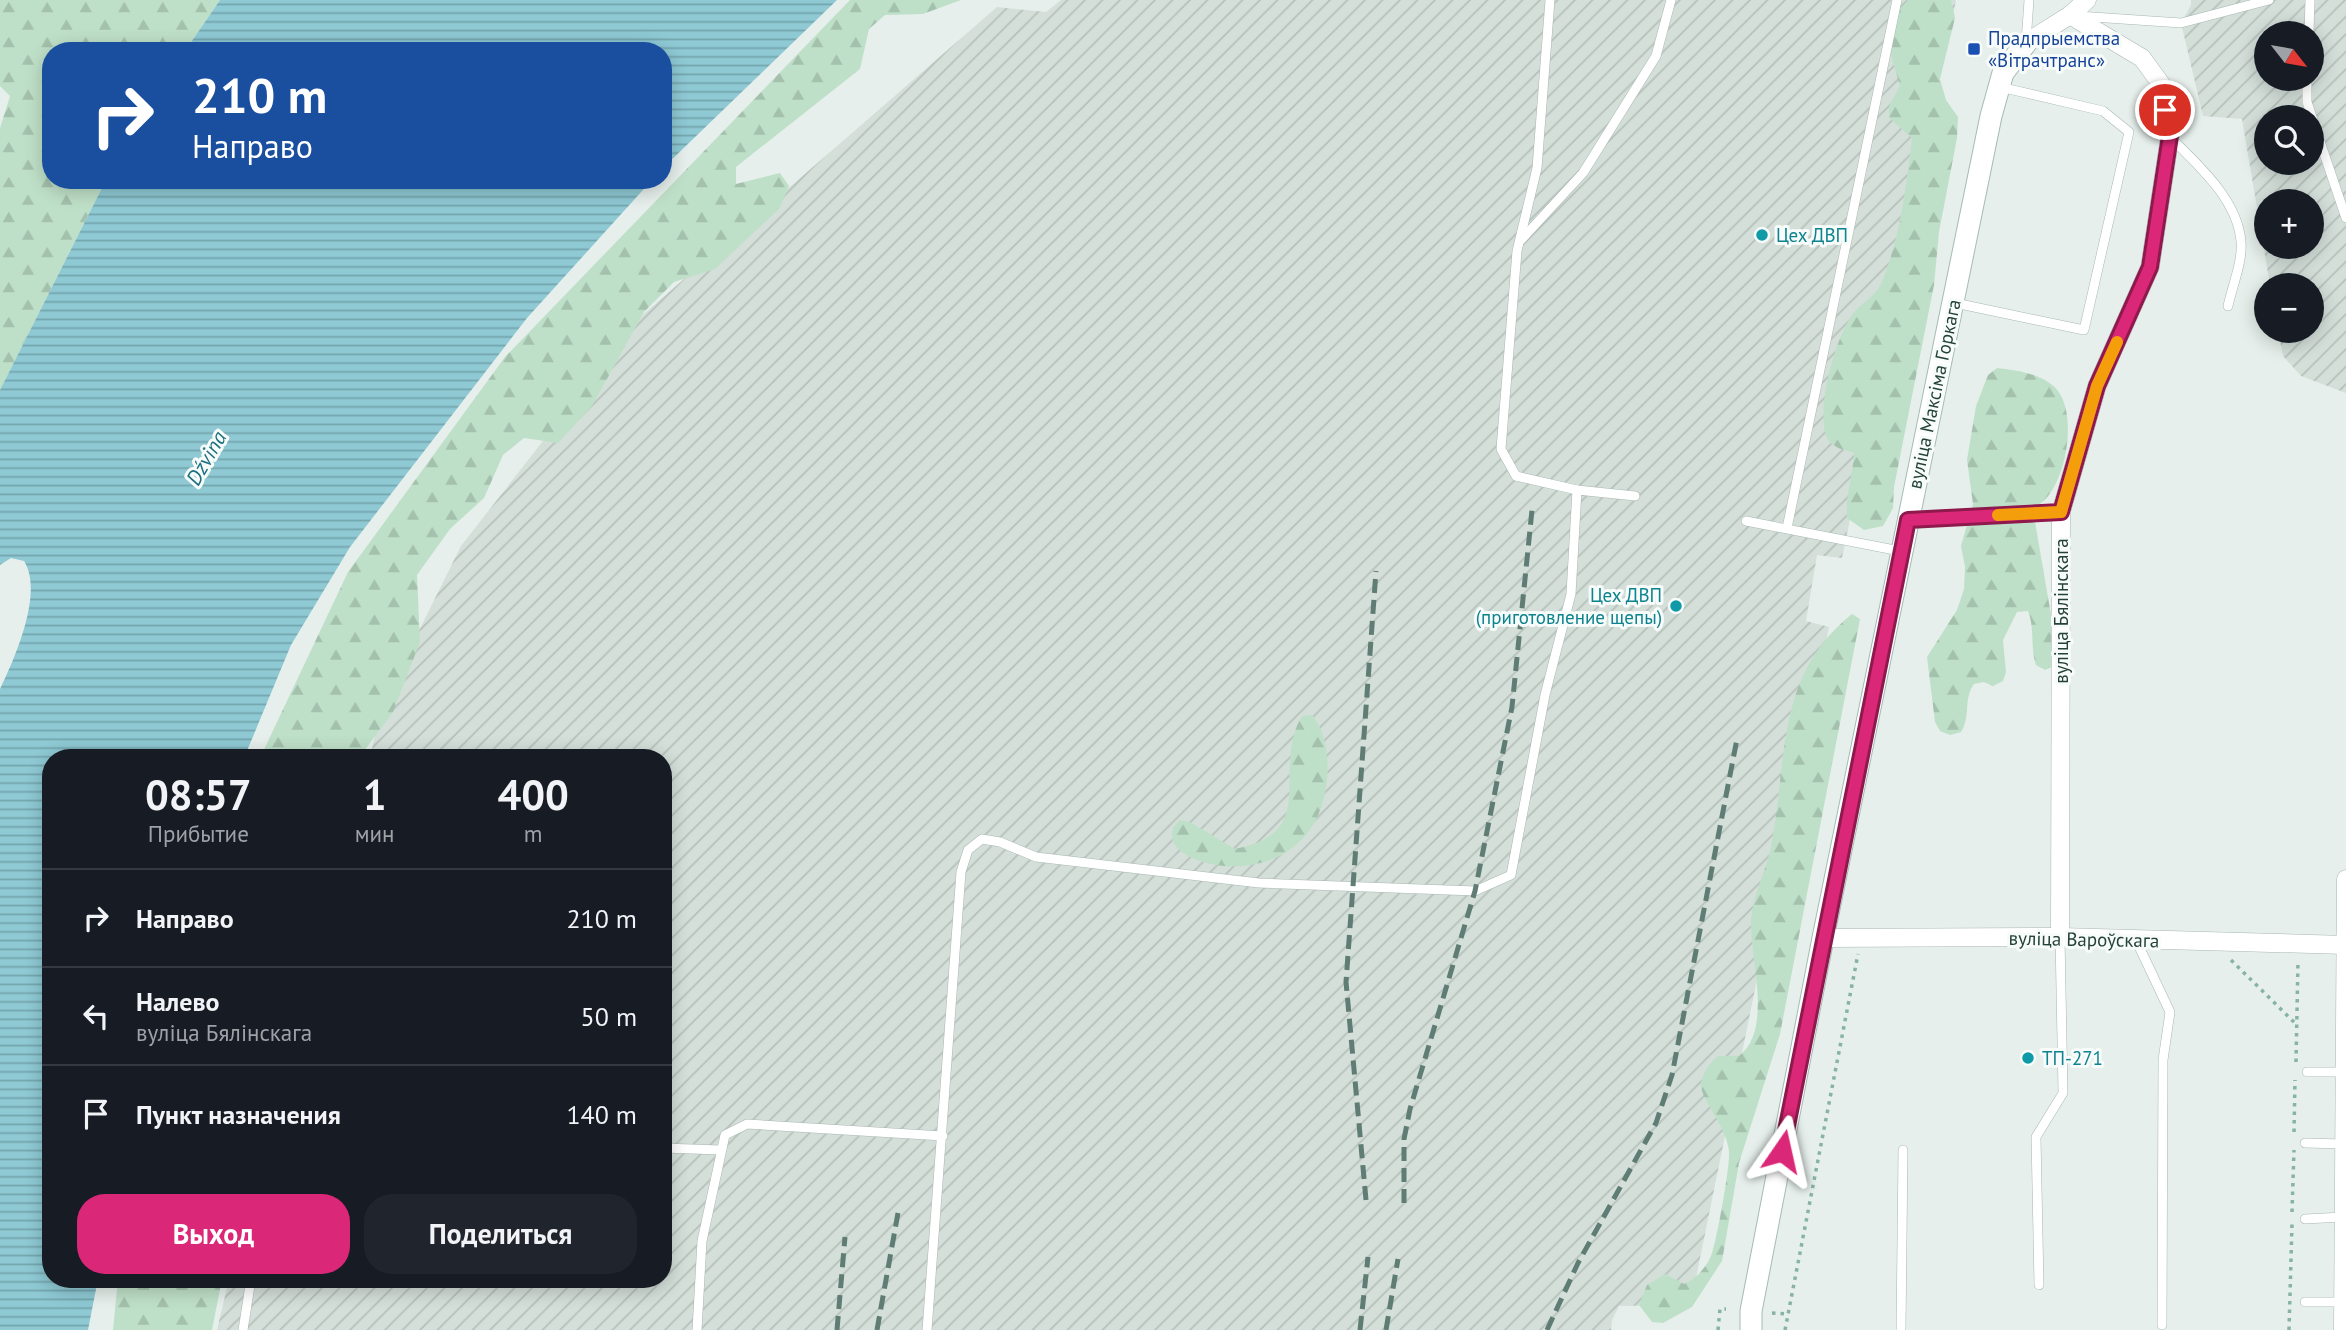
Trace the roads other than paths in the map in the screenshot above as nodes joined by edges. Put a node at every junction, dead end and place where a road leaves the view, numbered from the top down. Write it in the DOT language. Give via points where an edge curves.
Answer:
graph roads {
  1 [pos="1550,0"];
  2 [pos="1671,0"];
  3 [pos="1896,0"];
  4 [pos="2029,0"];
  5 [pos="2087,0"];
  6 [pos="2269,0"];
  7 [pos="2310,0"];
  8 [pos="2070,15"];
  9 [pos="2309,21"];
  10 [pos="2026,43"];
  11 [pos="2000,86"];
  12 [pos="2170,136"];
  13 [pos="2324,153"];
  14 [pos="2346,218"];
  15 [pos="1519,242"];
  16 [pos="1953,303"];
  17 [pos="2228,306"];
  18 [pos="1577,490"];
  19 [pos="1635,496"];
  20 [pos="2061,512"];
  21 [pos="1908,520"];
  22 [pos="1746,521"];
  23 [pos="1787,528"];
  24 [pos="1902,552"];
  25 [pos="2346,879"];
  26 [pos="2060,937"];
  27 [pos="1823,939"];
  28 [pos="2136,940"];
  29 [pos="2345,945"];
  30 [pos="2307,1072"];
  31 [pos="2344,1072"];
  32 [pos="943,1136"];
  33 [pos="2305,1143"];
  34 [pos="2343,1143"];
  35 [pos="672,1148"];
  36 [pos="720,1150"];
  37 [pos="1903,1150"];
  38 [pos="2305,1219"];
  39 [pos="2344,1229"];
  40 [pos="2039,1285"];
  41 [pos="250,1288"];
  42 [pos="2305,1302"];
  43 [pos="2343,1302"];
  44 [pos="2162,1325"];
  45 [pos="243,1330"];
  46 [pos="697,1330"];
  47 [pos="928,1330"];
  48 [pos="1751,1330"];
  49 [pos="1900,1330"];
  50 [pos="2343,1330"];
  1 -- 15 [label="lane" via="1537,168"];
  2 -- 15 [label="lane" via="1656,56 1627,103 1583,173"];
  3 -- 23 [label="lane"];
  4 -- 10 [label="lane"];
  5 -- 8 [label="street"];
  6 -- 8 [label="lane" via="2181,23"];
  7 -- 9 [label="lane"];
  8 -- 10 [label="street"];
  8 -- 12 [label="street, вуліца Бялінскага" via="2142,58 2161,84"];
  10 -- 11 [label="main road, вуліца Максіма Горкага" via="2003,73"];
  11 -- 16 [label="main road, вуліца Максіма Горкага"];
  11 -- 16 [label="lane" via="2103,111 2129,132 2084,330"];
  12 -- 17 [label="lane" via="2214,183 2233,216 2241,242"];
  12 -- 20 [label="street, вуліца Бялінскага" via="2150,267 2097,386"];
  13 -- 14 [label="lane"];
  15 -- 18 [label="lane" via="1501,449 1516,476"];
  16 -- 21 [label="main road, вуліца Максіма Горкага"];
  18 -- 19 [label="lane"];
  18 -- 32 [label="lane" via="1570,594 1545,695 1511,875 1475,891 1259,883 1036,857 982,839 968,850 961,872"];
  20 -- 21 [label="lane"];
  20 -- 26 [label="street, вуліца Бялінскага"];
  21 -- 24 [label="main road, вуліца Максіма Горкага"];
  22 -- 23 [label="lane"];
  23 -- 24 [label="lane"];
  24 -- 27 [label="main road, вуліца Максіма Горкага"];
  25 -- 29 [label="street"];
  26 -- 27 [label="street, вуліца Вароўскага"];
  26 -- 28 [label="street, вуліца Вароўскага"];
  26 -- 40 [label="lane" via="2063,1093 2036,1137"];
  27 -- 48 [label="main road, вуліца Максіма Горкага"];
  28 -- 29 [label="street, вуліца Вароўскага"];
  28 -- 44 [label="lane" via="2170,1012 2163,1060"];
  29 -- 31 [label="street"];
  30 -- 31 [label="lane"];
  31 -- 34 [label="street"];
  32 -- 36 [label="lane" via="747,1124 725,1135"];
  32 -- 47 [label="lane"];
  33 -- 34 [label="lane"];
  34 -- 39 [label="street"];
  35 -- 36 [label="lane"];
  36 -- 46 [label="lane" via="702,1241"];
  37 -- 49 [label="lane"];
  38 -- 39 [label="lane"];
  39 -- 43 [label="street"];
  41 -- 45 [label="lane"];
  42 -- 43 [label="lane"];
  43 -- 50 [label="street"];
}
